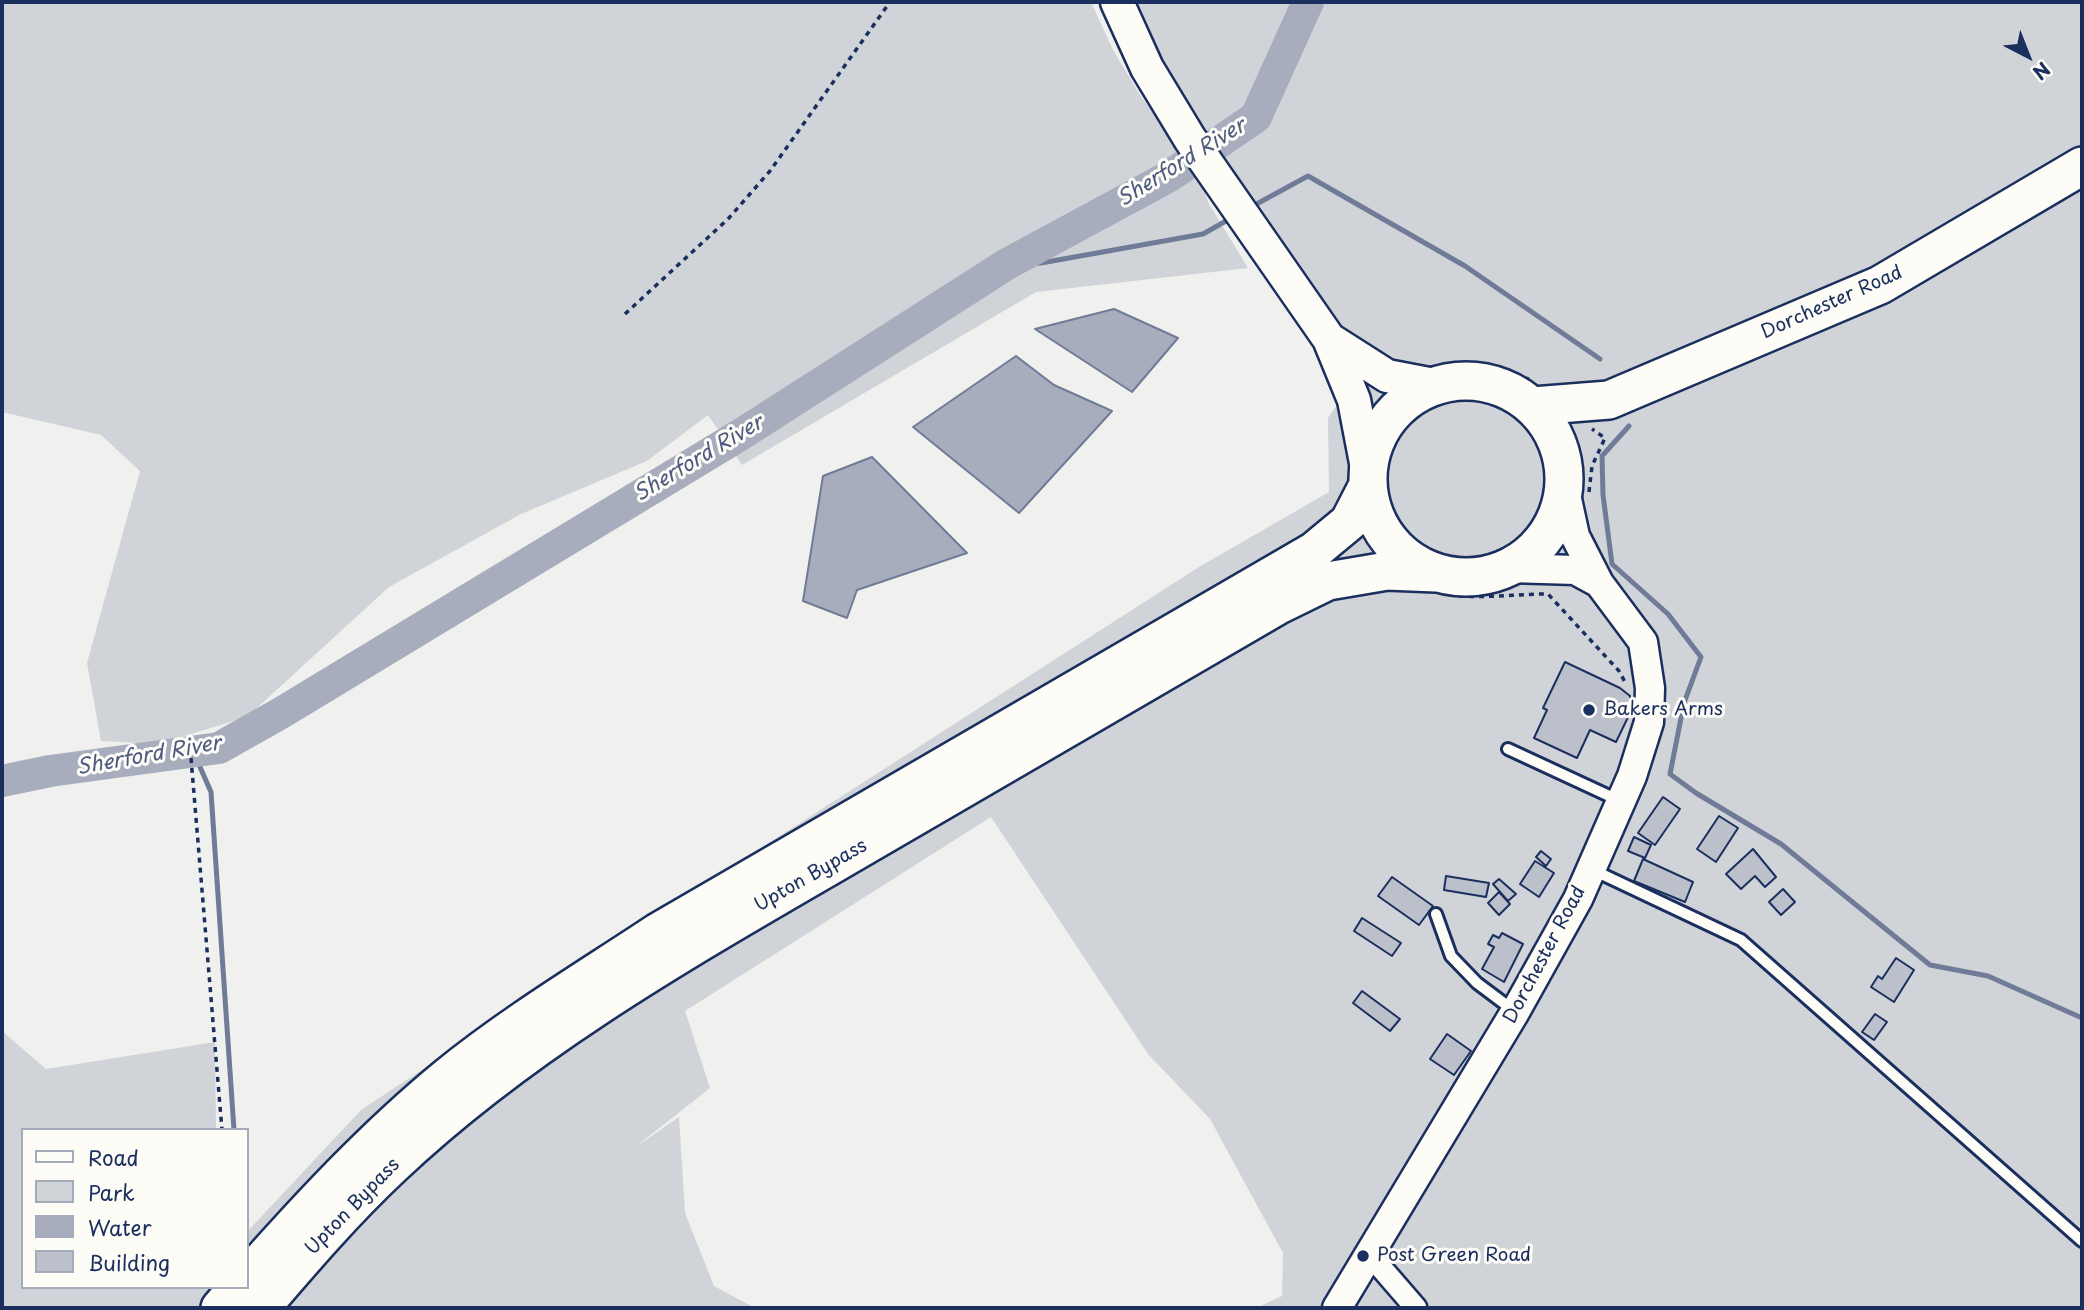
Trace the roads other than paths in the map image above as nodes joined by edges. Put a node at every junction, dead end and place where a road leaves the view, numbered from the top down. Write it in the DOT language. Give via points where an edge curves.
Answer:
graph roads {
  1 [pos="1117,2"];
  2 [pos="2082,166"];
  3 [pos="1329,339"];
  4 [pos="1436,375"];
  5 [pos="1535,394"];
  6 [pos="1600,421"];
  7 [pos="1564,475"];
  8 [pos="1367,477"];
  9 [pos="1510,568"];
  10 [pos="1599,583"];
  11 [pos="1439,584"];
  12 [pos="1508,749"];
  13 [pos="1621,802"];
  14 [pos="1590,869"];
  15 [pos="1436,914"];
  16 [pos="1515,1012"];
  17 [pos="2082,1241"];
  18 [pos="1371,1256"];
  19 [pos="248,1276"];
  20 [pos="236,1289"];
  21 [pos="220,1308"];
  22 [pos="261,1308"];
  23 [pos="1337,1308"];
  24 [pos="1416,1308"];
  1 -- 3 [label="main road" via="1147,68 1190,139"];
  2 -- 6 [label="highway, Dorchester Road" via="1880,285"];
  3 -- 4 [label="main road" via="1382,374"];
  3 -- 8 [label="main road" via="1354,400"];
  4 -- 5 [label="highway"];
  4 -- 8 [label="highway" via="1384,424 1373,443"];
  5 -- 6 [label="highway, Dorchester Road"];
  5 -- 7 [label="highway" via="1553,431"];
  6 -- 7 [label="highway"];
  7 -- 9 [label="highway" via="1556,521 1537,548"];
  7 -- 10 [label="main road, Dorchester Road" via="1575,536"];
  8 -- 11 [label="highway" via="1372,510 1389,540"];
  8 -- 19 [label="highway, Upton Bypass" via="1349,522 1314,551 657,932 447,1077 366,1151"];
  9 -- 10 [label="main road" via="1575,570"];
  9 -- 11 [label="highway"];
  10 -- 13 [label="main road, Dorchester Road" via="1643,642 1650,688 1650,722"];
  11 -- 22 [label="highway, Upton Bypass" via="1387,570 1328,581 1277,606 671,959 566,1029 393,1164 334,1223"];
  12 -- 13 [label="lane"];
  13 -- 14 [label="main road, Dorchester Road"];
  14 -- 16 [label="main road, Dorchester Road"];
  14 -- 17 [label="lane" via="1741,940"];
  15 -- 16 [label="lane" via="1451,957"];
  16 -- 18 [label="main road, Dorchester Road"];
  18 -- 23 [label="main road, Dorchester Road"];
  18 -- 24 [label="street"];
  20 -- 21 [label="highway"];
}
